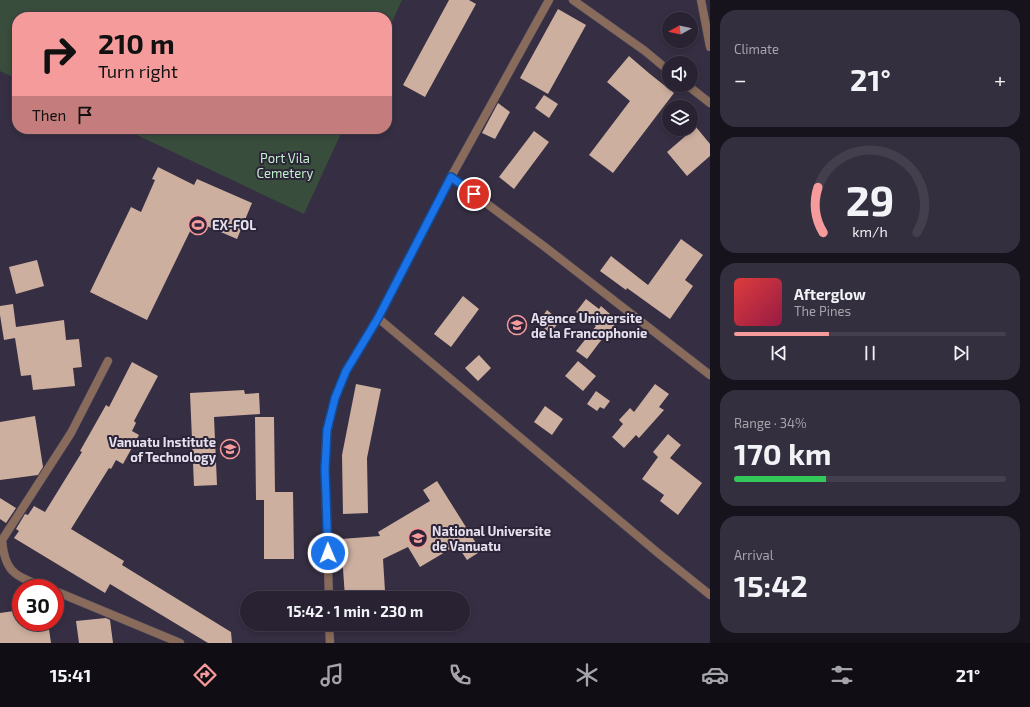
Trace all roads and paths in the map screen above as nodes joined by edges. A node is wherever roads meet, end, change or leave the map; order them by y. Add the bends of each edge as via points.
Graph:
1 (549, 0) edge
2 (574, 0) edge
3 (701, 0) edge
4 (710, 47) edge
5 (662, 65) edge
6 (695, 92) edge
7 (710, 104) edge
8 (451, 177) junction
9 (378, 318) junction
10 (108, 361) dead end
11 (710, 375) edge
12 (24, 579) edge
13 (329, 591) edge
14 (64, 595) edge
15 (710, 595) edge
16 (329, 631) edge
17 (180, 643) edge
18 (330, 643) edge

1 - 8 street
2 - 5 street
3 - 4 street
6 - 7 street
8 - 9 street
8 - 11 street
9 - 13 street via 346,371 335,398 327,430 325,469
9 - 15 street
10 - 12 street via 71,433 2,540 8,565 16,576
14 - 17 street
16 - 18 street

